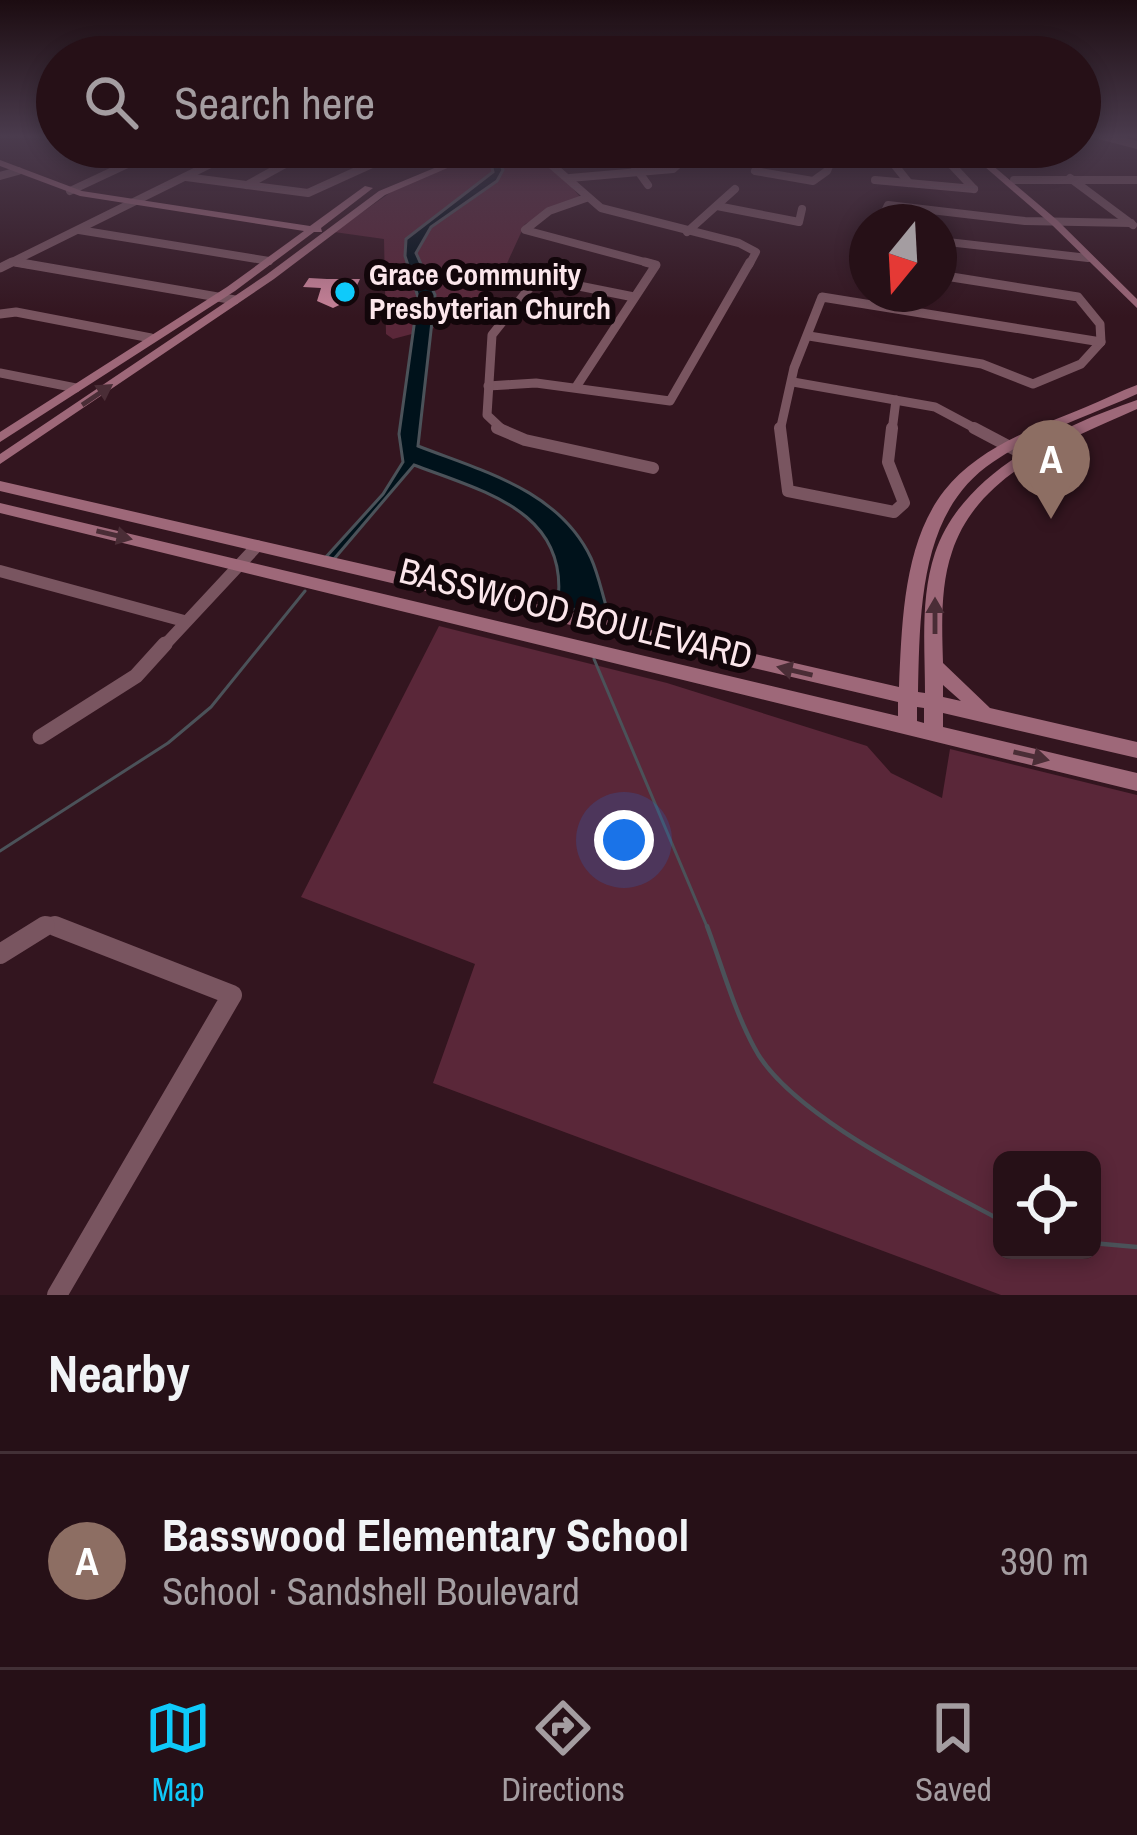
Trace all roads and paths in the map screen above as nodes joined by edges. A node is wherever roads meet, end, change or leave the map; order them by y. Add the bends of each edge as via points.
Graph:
1 (102, 196) edge
2 (146, 196) edge
3 (355, 196) edge
4 (377, 196) edge
5 (727, 196) edge
6 (1025, 196) edge
7 (1034, 196) edge
8 (1095, 196) edge
9 (586, 197) joint
10 (134, 202) junction
11 (717, 206) junction
12 (802, 209) dead end
13 (957, 213) edge
14 (1054, 222) junction
15 (1068, 224) junction
16 (1134, 226) edge
17 (312, 229) junction
18 (78, 230) junction
19 (329, 231) junction
20 (687, 232) junction
21 (957, 243) edge
22 (1088, 258) junction
23 (269, 261) junction
24 (14, 262) junction
25 (0, 268) edge
26 (514, 273) dead end
27 (957, 278) edge
28 (535, 281) junction
29 (1137, 291) edge
30 (217, 297) junction
31 (634, 297) junction
32 (235, 300) junction
33 (1137, 304) edge
34 (0, 314) edge
35 (809, 336) junction
36 (152, 338) junction
37 (1101, 342) junction
38 (0, 373) edge
39 (793, 382) junction
40 (488, 386) junction
41 (576, 387) junction
42 (76, 388) junction
43 (1137, 389) edge
44 (896, 400) junction
45 (1137, 404) edge
46 (0, 438) edge
47 (21, 447) junction
48 (1012, 447) junction
49 (1029, 458) junction
50 (0, 460) edge
51 (653, 468) dead end
52 (6, 488) edge
53 (0, 508) edge
54 (256, 546) junction
55 (235, 566) junction
56 (0, 571) edge
57 (459, 595) junction
58 (447, 615) junction
59 (184, 621) junction
60 (935, 668) junction
61 (909, 697) junction
62 (935, 704) junction
63 (995, 717) junction
64 (907, 727) junction
65 (933, 733) junction
66 (40, 737) dead end
67 (1137, 750) edge
68 (1137, 782) edge
69 (0, 955) edge
70 (57, 1295) edge

1 - 10 main road
2 - 10 street
3 - 17 main road
4 - 19 main road
5 - 11 street
6 - 14 main road
7 - 15 main road
8 - 16 street
9 - 20 street via 620,216
9 - 31 street via 525,230 654,262
10 - 17 main road
10 - 18 street
11 - 12 street via 799,223
11 - 20 street
13 - 14 street
14 - 15 street
14 - 22 main road
15 - 16 street
15 - 29 main road
17 - 19 main road
17 - 23 main road
18 - 23 street
18 - 24 street
19 - 32 main road
20 - 41 street via 756,252 670,401
21 - 22 street
22 - 33 main road
23 - 30 main road
24 - 25 street
24 - 30 street
26 - 28 street
27 - 37 street via 1078,297 1100,324
28 - 31 street
28 - 40 street via 492,335
30 - 32 street
30 - 36 main road
31 - 41 street
47 -> 32 main road
34 - 36 street
35 - 37 street via 982,364 1033,384 1081,364
35 - 37 street via 828,296
35 - 39 street
36 - 42 main road
38 - 42 street
39 - 44 street
39 - 44 street via 776,452 788,491 894,512 904,503 888,461
40 - 41 street
40 - 51 street via 487,415 508,434
42 - 46 main road
43 - 48 main road
44 - 48 street via 956,414
45 - 49 main road
47 - 50 main road
47 - 52 main road via 5,468
48 - 49 street
48 - 61 main road via 967,474 925,538
60 -> 49 main road via 946,536 977,490
52 - 54 main road, BASSWOOD BOULEVARD
53 -> 55 main road, BASSWOOD BOULEVARD
54 - 55 street
54 - 57 main road, BASSWOOD BOULEVARD
55 - 58 main road, BASSWOOD BOULEVARD
55 - 59 street
56 - 59 street
57 - 58 street
61 -> 57 main road, BASSWOOD BOULEVARD
58 - 64 main road, BASSWOOD BOULEVARD
59 - 66 street via 136,676
60 - 62 main road
60 - 63 main road
61 - 62 main road, BASSWOOD BOULEVARD
61 - 64 main road
62 - 63 main road, BASSWOOD BOULEVARD
62 - 65 main road
63 - 67 main road, BASSWOOD BOULEVARD
64 - 65 main road, BASSWOOD BOULEVARD
65 -> 68 main road, BASSWOOD BOULEVARD
69 - 70 street via 49,924 232,995

